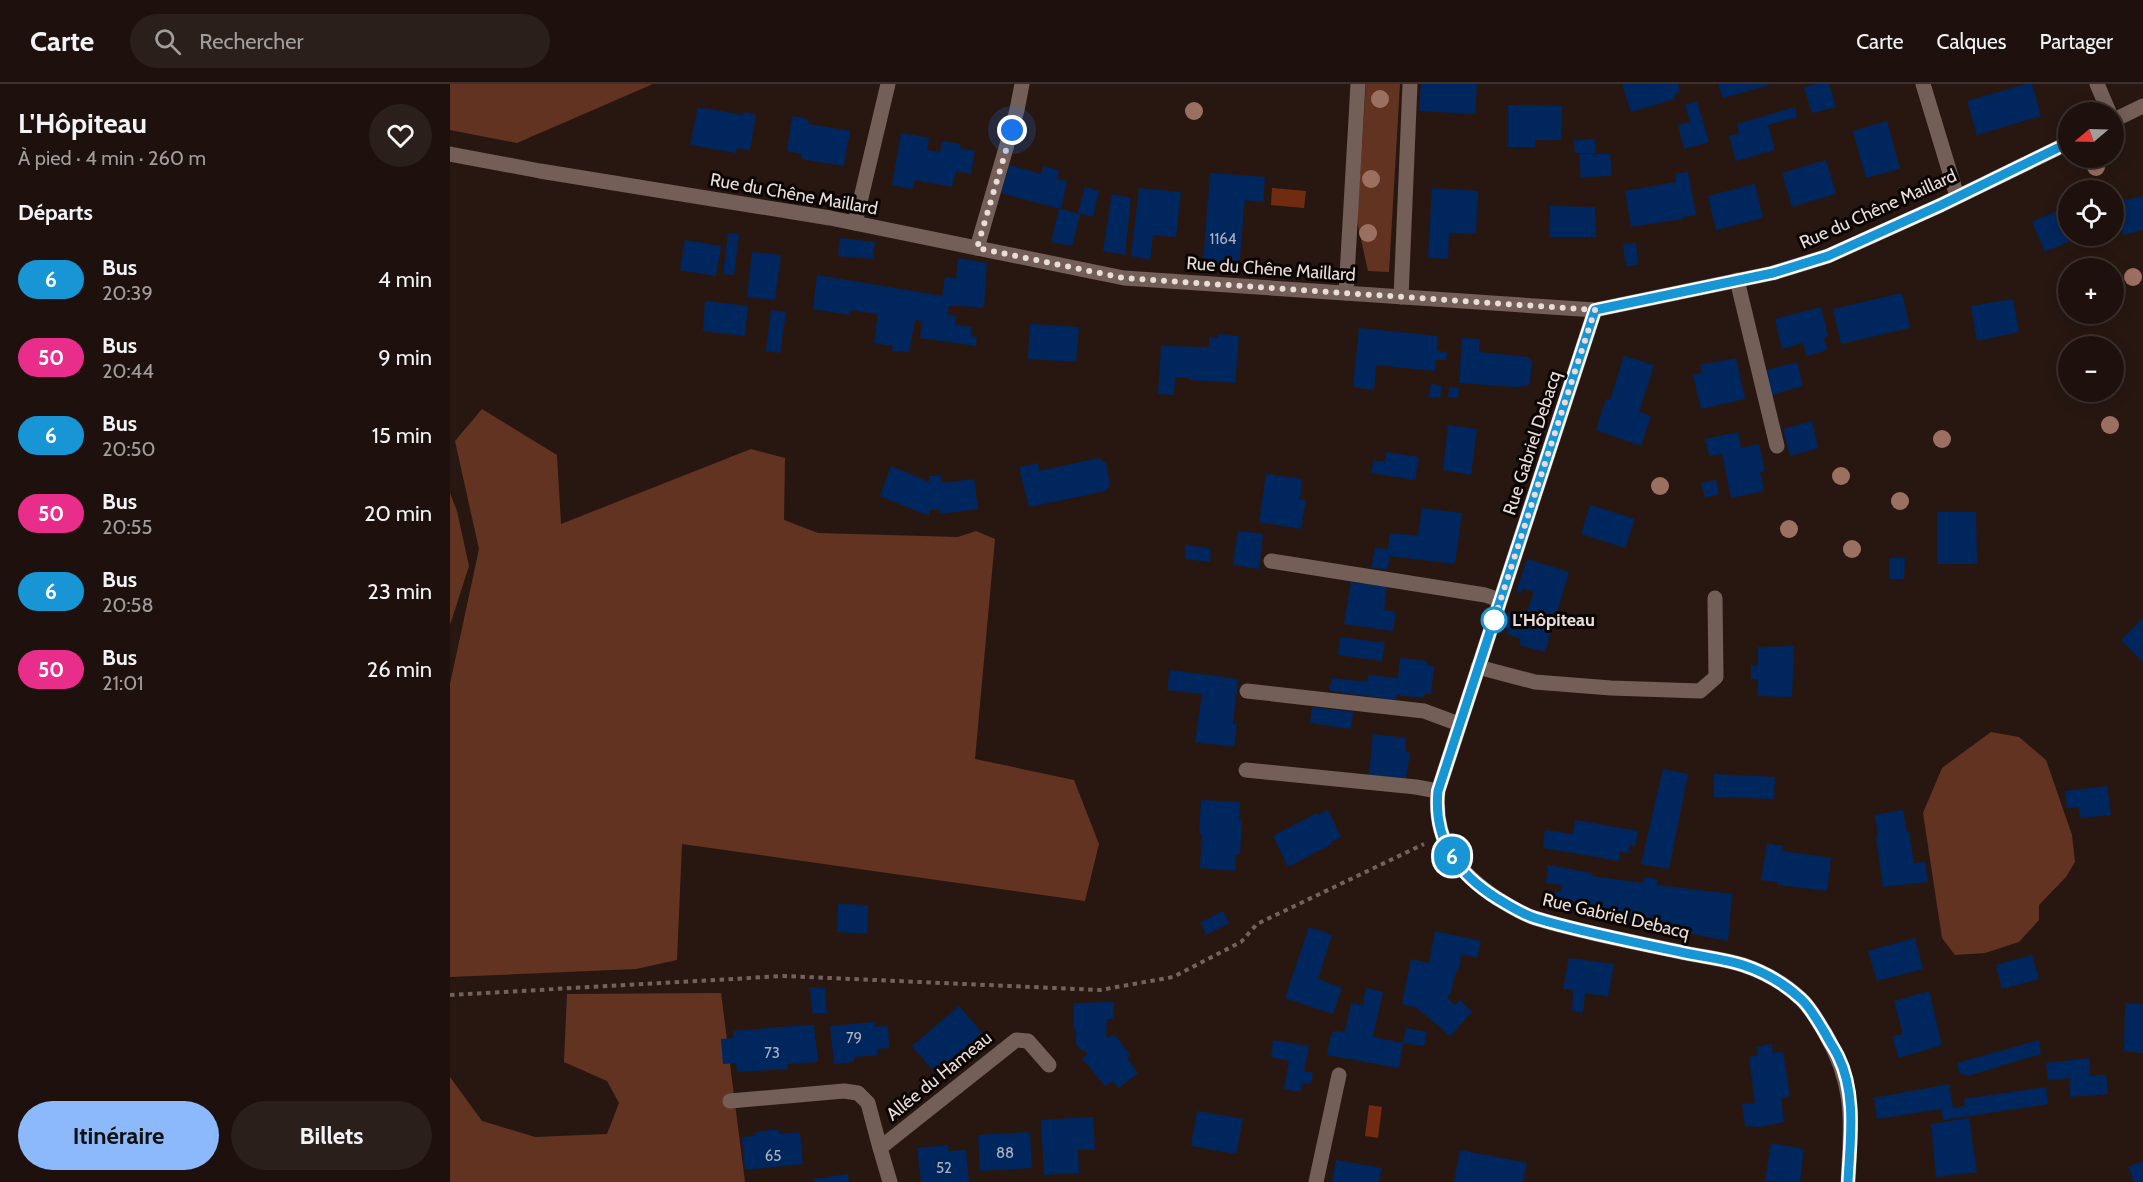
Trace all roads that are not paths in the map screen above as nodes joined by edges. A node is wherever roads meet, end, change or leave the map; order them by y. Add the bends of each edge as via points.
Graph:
1 (888, 84) edge
2 (1022, 84) edge
3 (1358, 84) edge
4 (1410, 84) edge
5 (1923, 84) edge
6 (2097, 84) edge
7 (2105, 102) edge
8 (2143, 106) edge
9 (2124, 115) edge
10 (2058, 148) edge
11 (450, 154) edge
12 (1957, 196) junction
13 (855, 223) junction
14 (977, 248) junction
15 (1737, 280) junction
16 (1346, 293) junction
17 (1401, 297) junction
18 (1595, 310) junction
19 (1777, 446) dead end
20 (1270, 561) dead end
21 (1715, 598) dead end
22 (1500, 600) junction
23 (1478, 667) junction
24 (1247, 692) dead end
25 (1459, 724) junction
26 (1246, 770) dead end
27 (1438, 791) junction
28 (1049, 1065) dead end
29 (1339, 1075) dead end
30 (730, 1101) dead end
31 (880, 1148) junction
32 (890, 1182) edge
33 (1316, 1182) edge
34 (1848, 1182) edge

1 - 13 street
2 - 14 street
3 - 16 street
4 - 17 street
5 - 12 street
6 - 7 street
8 - 9 street
10 - 12 street, Rue du Chêne Maillard
11 - 13 street, Rue du Chêne Maillard
12 - 15 street, Rue du Chêne Maillard via 1828,256
13 - 14 street, Rue du Chêne Maillard
14 - 16 street, Rue du Chêne Maillard via 1124,278
15 - 18 street, Rue du Chêne Maillard
15 - 19 street
16 - 17 street, Rue du Chêne Maillard
17 - 18 street, Rue du Chêne Maillard
18 - 22 street, Rue Gabriel Debacq
20 - 22 street
21 - 23 street via 1716,677 1701,690 1535,682
22 - 23 street, Rue Gabriel Debacq
23 - 25 street, Rue Gabriel Debacq
24 - 25 street via 1424,711
25 - 27 street, Rue Gabriel Debacq
26 - 27 street
27 - 34 street, Rue Gabriel Debacq via 1437,820 1442,837 1464,873 1477,885 1533,917 1740,964 1776,980 1803,1000 1844,1072 1851,1123
28 - 31 street, Allée du Hameau via 1028,1041 1016,1040
29 - 33 street
30 - 31 street, Allée du Hameau via 858,1093 868,1103
31 - 32 street, Allée du Hameau

